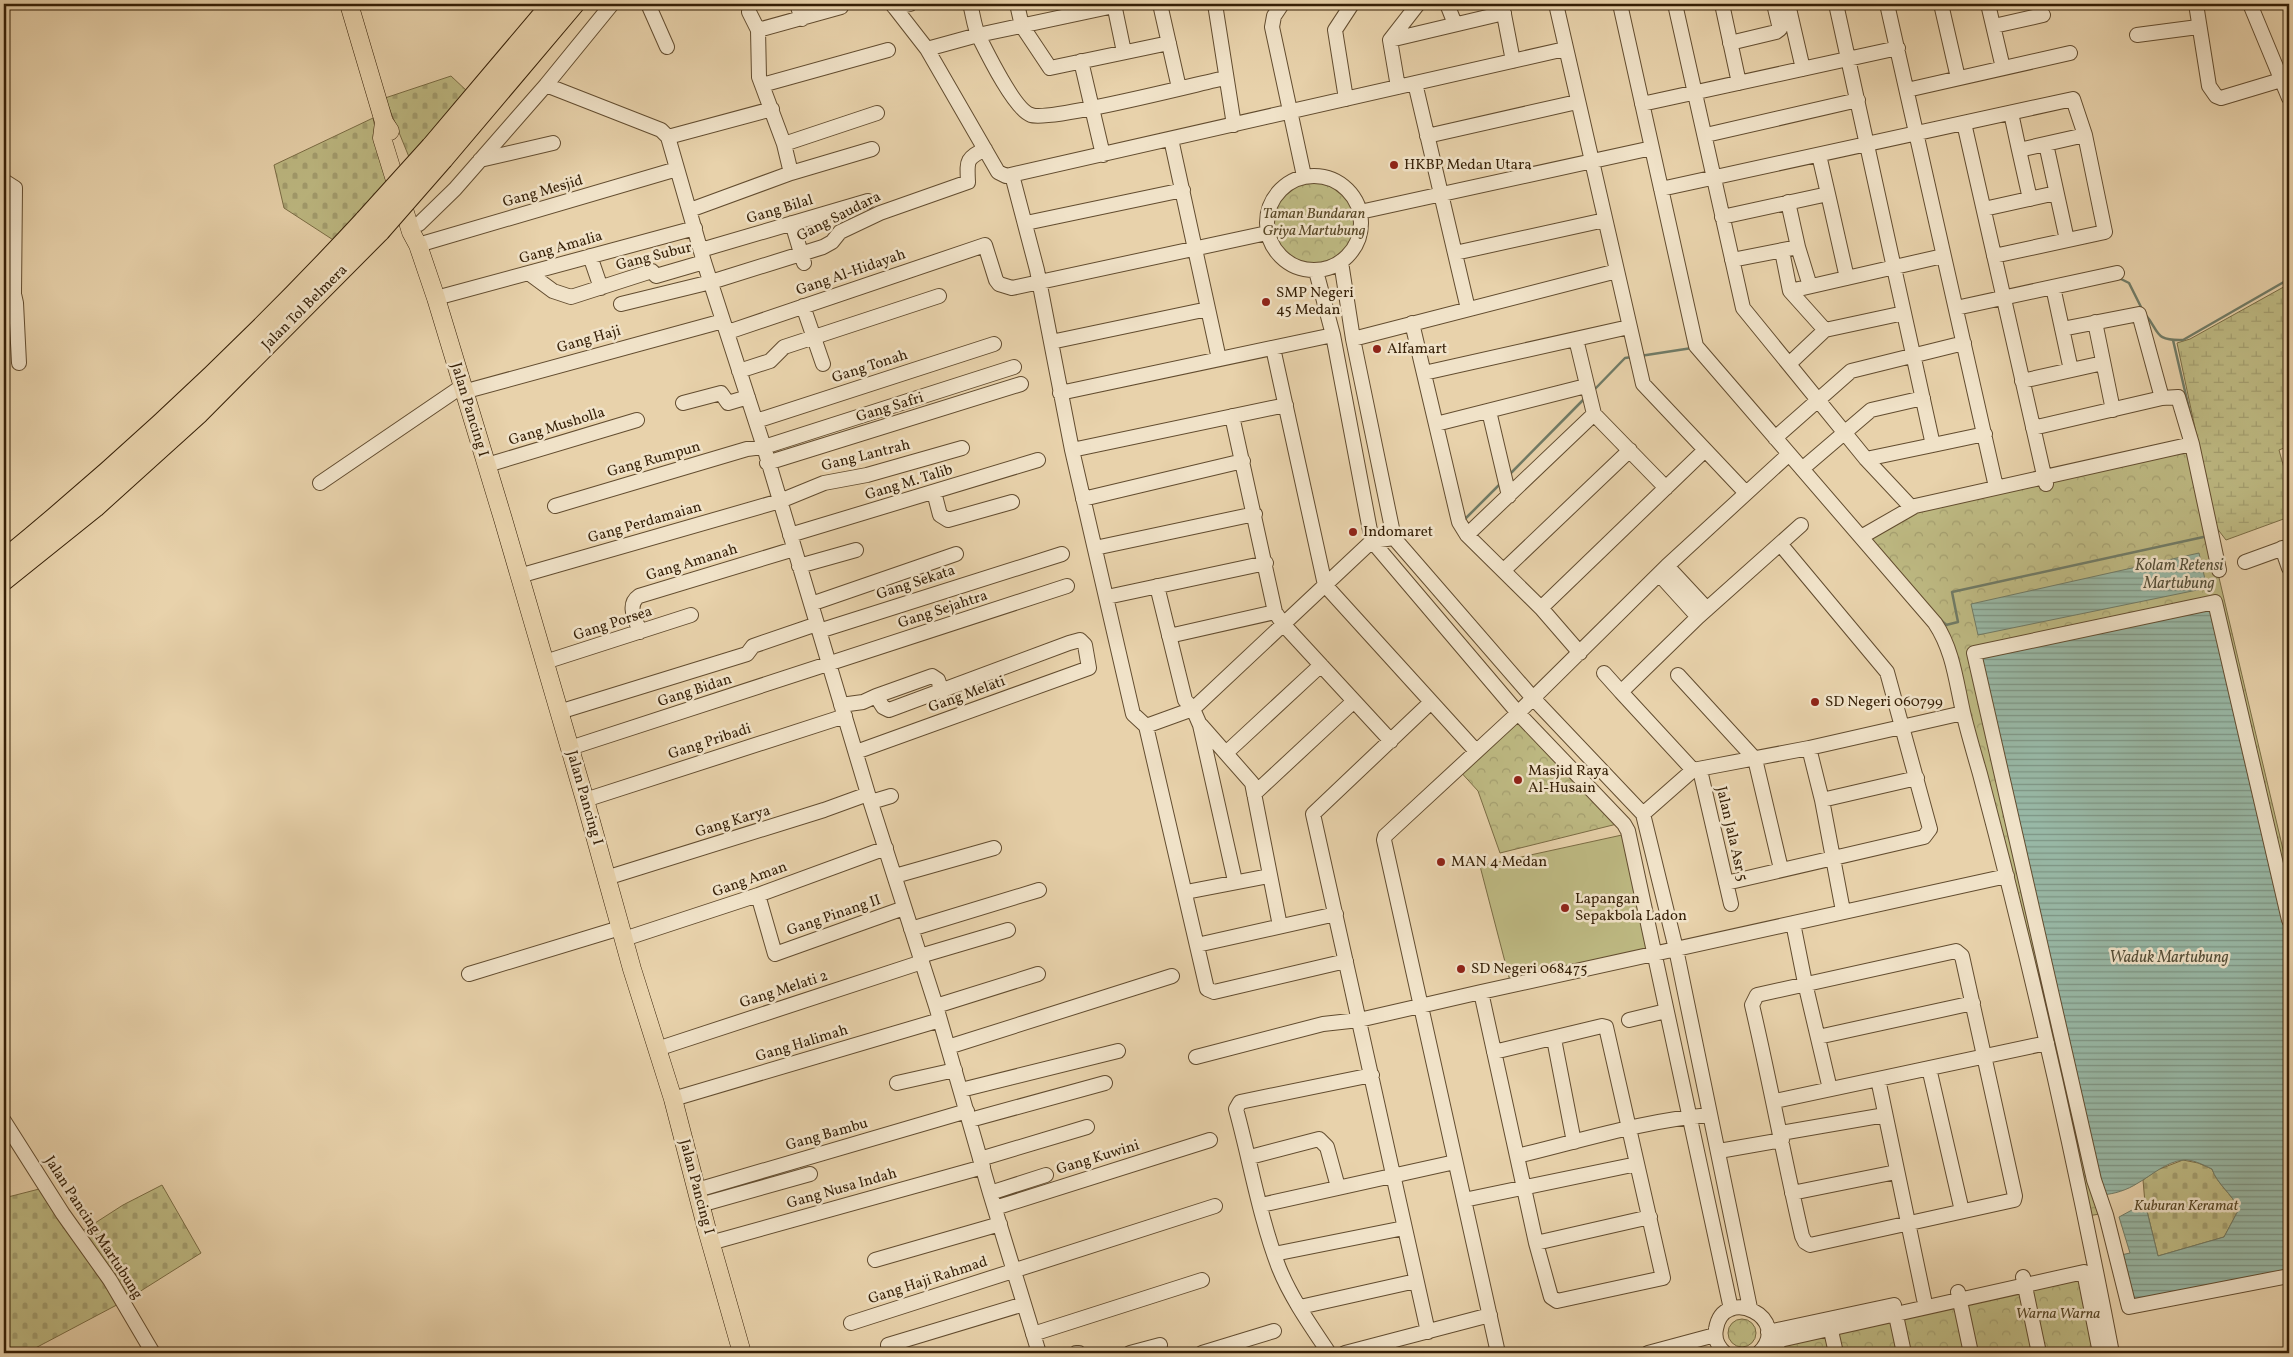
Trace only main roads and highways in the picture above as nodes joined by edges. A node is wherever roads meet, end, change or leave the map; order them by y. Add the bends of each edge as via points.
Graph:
1 (349, 4) edge
2 (552, 4) edge
3 (574, 4) edge
4 (384, 122) junction
5 (437, 153) junction
6 (372, 226) junction
7 (418, 245) junction
8 (4, 560) edge
9 (4, 580) edge
10 (742, 1353) edge

1 - 4 main road, Jalan Pancing I
2 - 5 highway, Jalan Tol Belmera
3 - 5 highway, Jalan Tol Belmera
4 - 7 main road, Jalan Pancing I via 382,138
4 - 7 main road, Jalan Pancing I via 393,136 419,224
5 - 6 highway, Jalan Tol Belmera, bridge
6 - 8 highway, Jalan Tol Belmera via 170,416
6 - 9 highway, Jalan Tol Belmera via 199,413 95,507
7 - 10 main road, Jalan Pancing I via 673,1099

